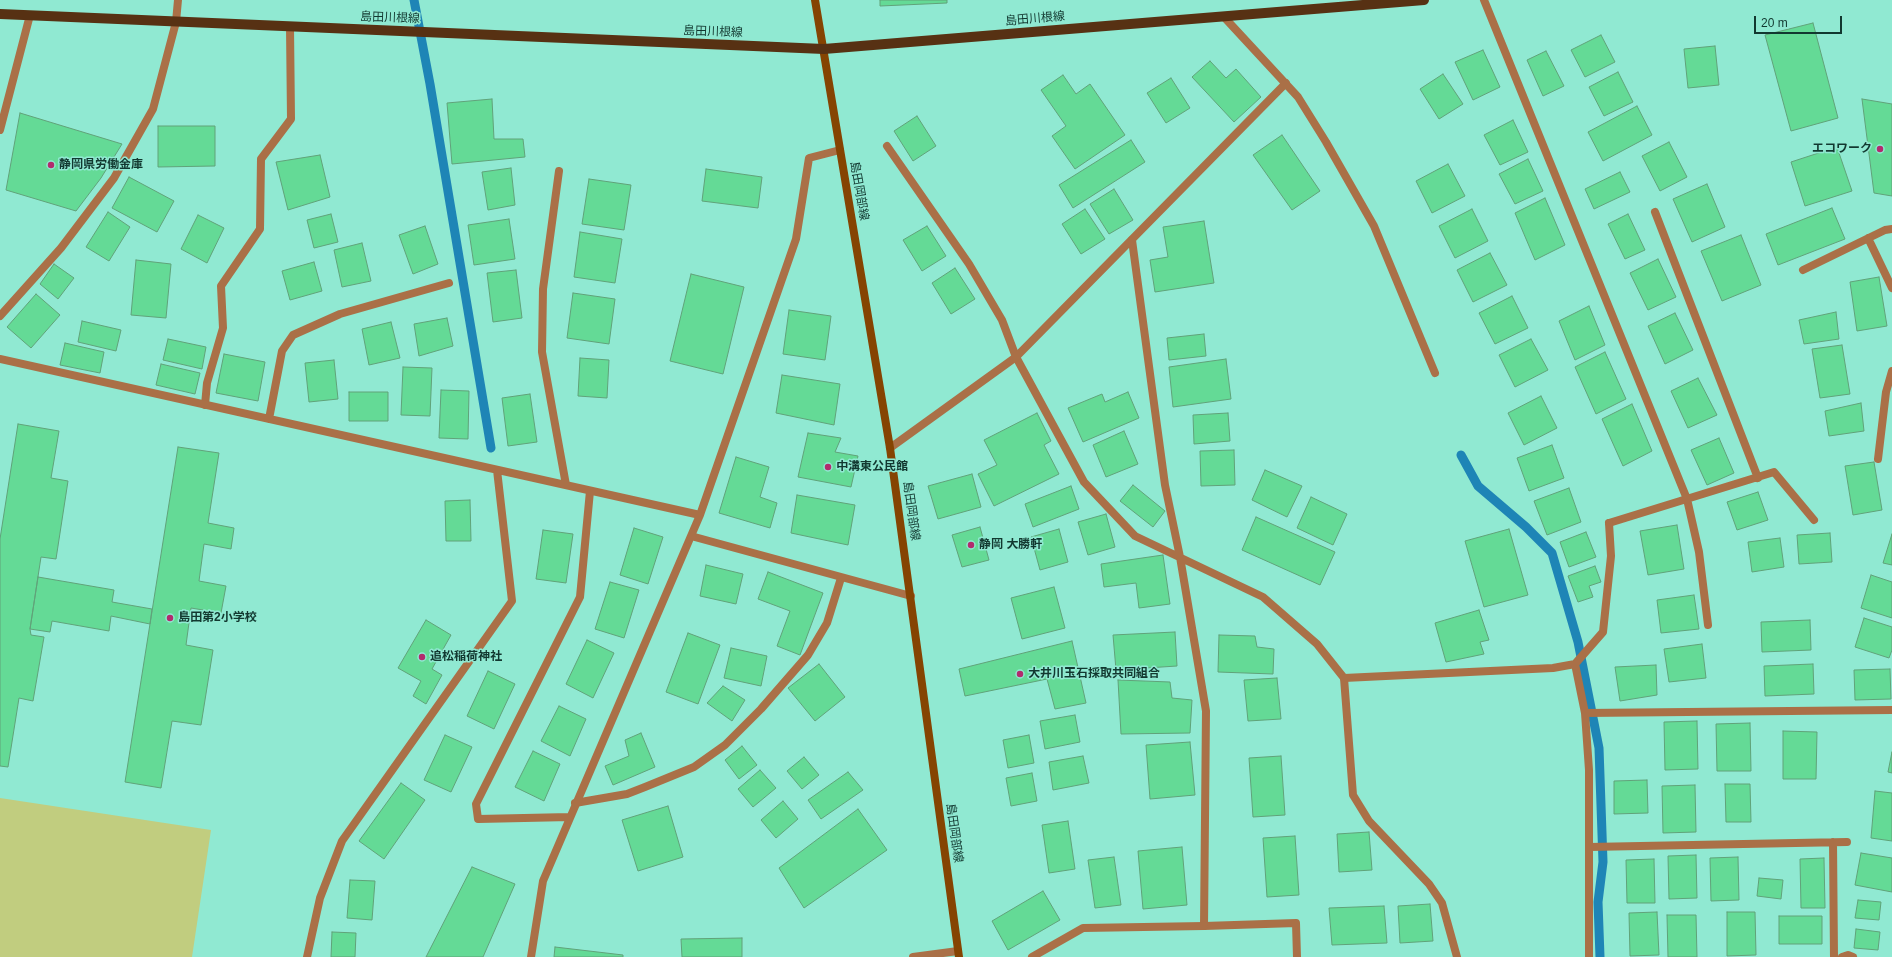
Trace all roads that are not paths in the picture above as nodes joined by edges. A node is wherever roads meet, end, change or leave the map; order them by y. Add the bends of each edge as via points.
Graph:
1 (178, 0) edge
2 (815, 0) edge
3 (1424, 0) edge
4 (1484, 0) edge
5 (1382, 2) edge
6 (0, 14) edge
7 (30, 15) junction
8 (1224, 17) junction
9 (176, 22) junction
10 (290, 27) junction
11 (824, 49) junction
12 (1286, 84) junction
13 (0, 130) edge
14 (887, 146) dead end
15 (840, 150) junction
16 (559, 170) dead end
17 (1655, 212) dead end
18 (1892, 229) edge
19 (1868, 238) junction
20 (1132, 240) junction
21 (1803, 270) dead end
22 (449, 283) dead end
23 (1892, 288) edge
24 (0, 316) edge
25 (1016, 357) junction
26 (0, 359) edge
27 (1892, 371) edge
28 (1435, 373) dead end
29 (1889, 392) edge
30 (205, 405) junction
31 (269, 419) junction
32 (890, 448) junction
33 (1878, 458) dead end
34 (497, 470) junction
35 (1758, 478) junction
36 (566, 485) junction
37 (590, 491) junction
38 (1687, 499) junction
39 (700, 515) junction
40 (1814, 520) dead end
41 (691, 536) junction
42 (1180, 557) junction
43 (841, 578) junction
44 (911, 596) junction
45 (1708, 625) dead end
46 (1575, 664) junction
47 (1344, 678) junction
48 (1892, 710) edge
49 (1585, 713) junction
50 (576, 803) junction
51 (570, 817) junction
52 (1833, 842) junction
53 (1847, 842) dead end
54 (1589, 846) junction
55 (1204, 926) junction
56 (958, 954) edge
57 (307, 957) edge
58 (531, 957) edge
59 (913, 957) edge
60 (1032, 957) edge
61 (1297, 957) edge
62 (1457, 957) edge
63 (1589, 957) edge
64 (1834, 957) edge
65 (1842, 957) edge
66 (1853, 957) edge

1 - 9 street
2 - 11 main road, 島田岡部線
3 - 5 main road, 島田川根線
4 - 38 street
5 - 8 main road, 島田川根線
6 - 7 main road, 島田川根線
7 - 9 main road, 島田川根線
7 - 13 street
8 - 11 main road, 島田川根線
8 - 12 street
9 - 10 main road, 島田川根線
9 - 24 street via 152,109 114,178 61,248
10 - 11 main road, 島田川根線
10 - 30 street via 291,118 261,159 260,229 221,286 223,328 207,383
11 - 15 main road, 島田岡部線
12 - 20 street
12 - 28 street via 1302,103 1374,226
14 - 25 street via 969,264 1002,320
15 - 32 main road, 島田岡部線
15 - 39 street via 809,158 796,239
16 - 36 street via 543,288 542,352
17 - 35 street
18 - 19 street
19 - 21 street
19 - 23 street
20 - 25 street
20 - 42 street via 1165,485
22 - 31 street via 340,314 293,335 282,351
25 - 32 street
25 - 42 street via 1084,482 1135,536
26 - 30 street
27 - 29 street
29 - 33 street
30 - 31 street
31 - 34 street
32 - 44 main road, 島田岡部線
34 - 36 street
34 - 57 street via 512,601 342,841 320,898
35 - 38 street
35 - 40 street via 1774,472
36 - 37 street
37 - 39 street
37 - 51 street via 580,597 476,804 478,819
38 - 45 street via 1699,552
38 - 46 street via 1609,523 1611,556 1603,632
39 - 41 street
41 - 43 street
41 - 50 street
42 - 47 street via 1262,597 1317,644
42 - 55 street via 1206,711
43 - 44 street
43 - 50 street via 827,623 808,655 725,745 694,767 645,788
44 - 56 main road, 島田岡部線
46 - 47 street via 1553,668
46 - 49 street
47 - 62 street via 1353,795 1369,821 1429,884 1442,902
48 - 49 street
49 - 54 street via 1589,770
50 - 51 street
51 - 58 street via 543,881
52 - 53 street
52 - 54 street
52 - 64 street
54 - 63 street
55 - 60 street via 1083,928
55 - 61 street via 1296,923
56 - 59 street
65 - 66 street

